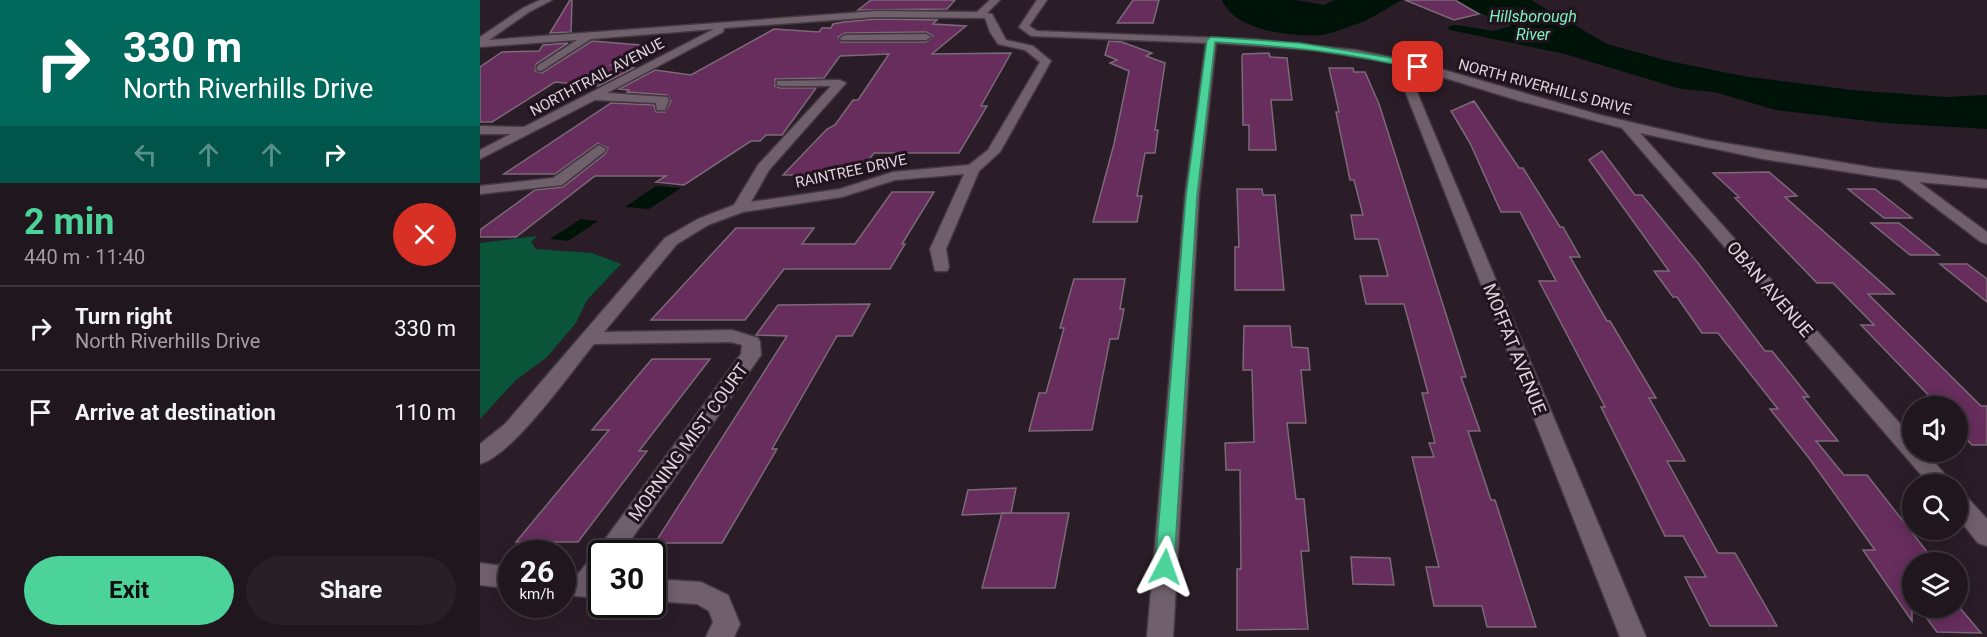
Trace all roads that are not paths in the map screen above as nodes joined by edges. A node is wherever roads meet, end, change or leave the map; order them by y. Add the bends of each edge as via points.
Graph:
1 (548, 0) edge
2 (995, 0) edge
3 (1042, 0) edge
4 (979, 15) junction
5 (899, 22) junction
6 (728, 26) junction
7 (587, 37) junction
8 (926, 37) dead end
9 (845, 38) dead end
10 (1211, 40) junction
11 (480, 43) edge
12 (1398, 61) junction
13 (541, 68) dead end
14 (781, 83) dead end
15 (591, 96) junction
16 (661, 107) dead end
17 (1627, 126) junction
18 (480, 130) edge
19 (527, 130) junction
20 (599, 149) dead end
21 (480, 155) edge
22 (973, 169) junction
23 (1905, 178) junction
24 (1987, 184) edge
25 (480, 190) edge
26 (740, 208) junction
27 (1987, 239) edge
28 (941, 267) dead end
29 (590, 338) junction
30 (1902, 438) edge
31 (480, 456) edge
32 (1923, 462) edge
33 (1933, 474) edge
34 (1968, 514) edge
35 (1987, 536) edge
36 (617, 540) edge
37 (480, 574) edge
38 (498, 576) edge
39 (666, 591) edge
40 (719, 637) edge
41 (1160, 637) edge
42 (1633, 637) edge

1 - 11 street via 526,10
2 - 4 street
3 - 10 street, NORTH RIVERHILLS DRIVE via 1024,27 1035,34
4 - 5 street
4 - 22 street via 989,16 1002,42 1029,48 1046,61 993,152
5 - 6 street
5 - 8 street
5 - 9 street
6 - 7 street
6 - 15 street, NORTHTRAIL AVENUE
7 - 11 street
7 - 13 street
10 - 12 street, NORTH RIVERHILLS DRIVE via 1300,45
10 - 41 street via 1192,196
12 - 17 street, NORTH RIVERHILLS DRIVE
12 - 42 street, MOFFAT AVENUE
14 - 26 street via 840,83 763,168
15 - 16 street via 663,100
15 - 19 street, NORTHTRAIL AVENUE
17 - 23 street, NORTH RIVERHILLS DRIVE via 1771,156
17 - 30 street, OBAN AVENUE
18 - 19 street
19 - 21 street, NORTHTRAIL AVENUE
20 - 25 street via 557,182
22 - 26 street, RAINTREE DRIVE via 893,176 842,193
22 - 28 street via 938,249
23 - 24 street, NORTH RIVERHILLS DRIVE
23 - 27 street
26 - 29 street, RAINTREE DRIVE via 671,240
29 - 31 street, RAINTREE DRIVE via 512,429
29 - 36 street, MORNING MIST COURT via 732,336 751,342 751,355
32 - 33 street, OBAN AVENUE
34 - 35 street
37 - 38 street
39 - 40 street via 701,593 720,603 728,624

